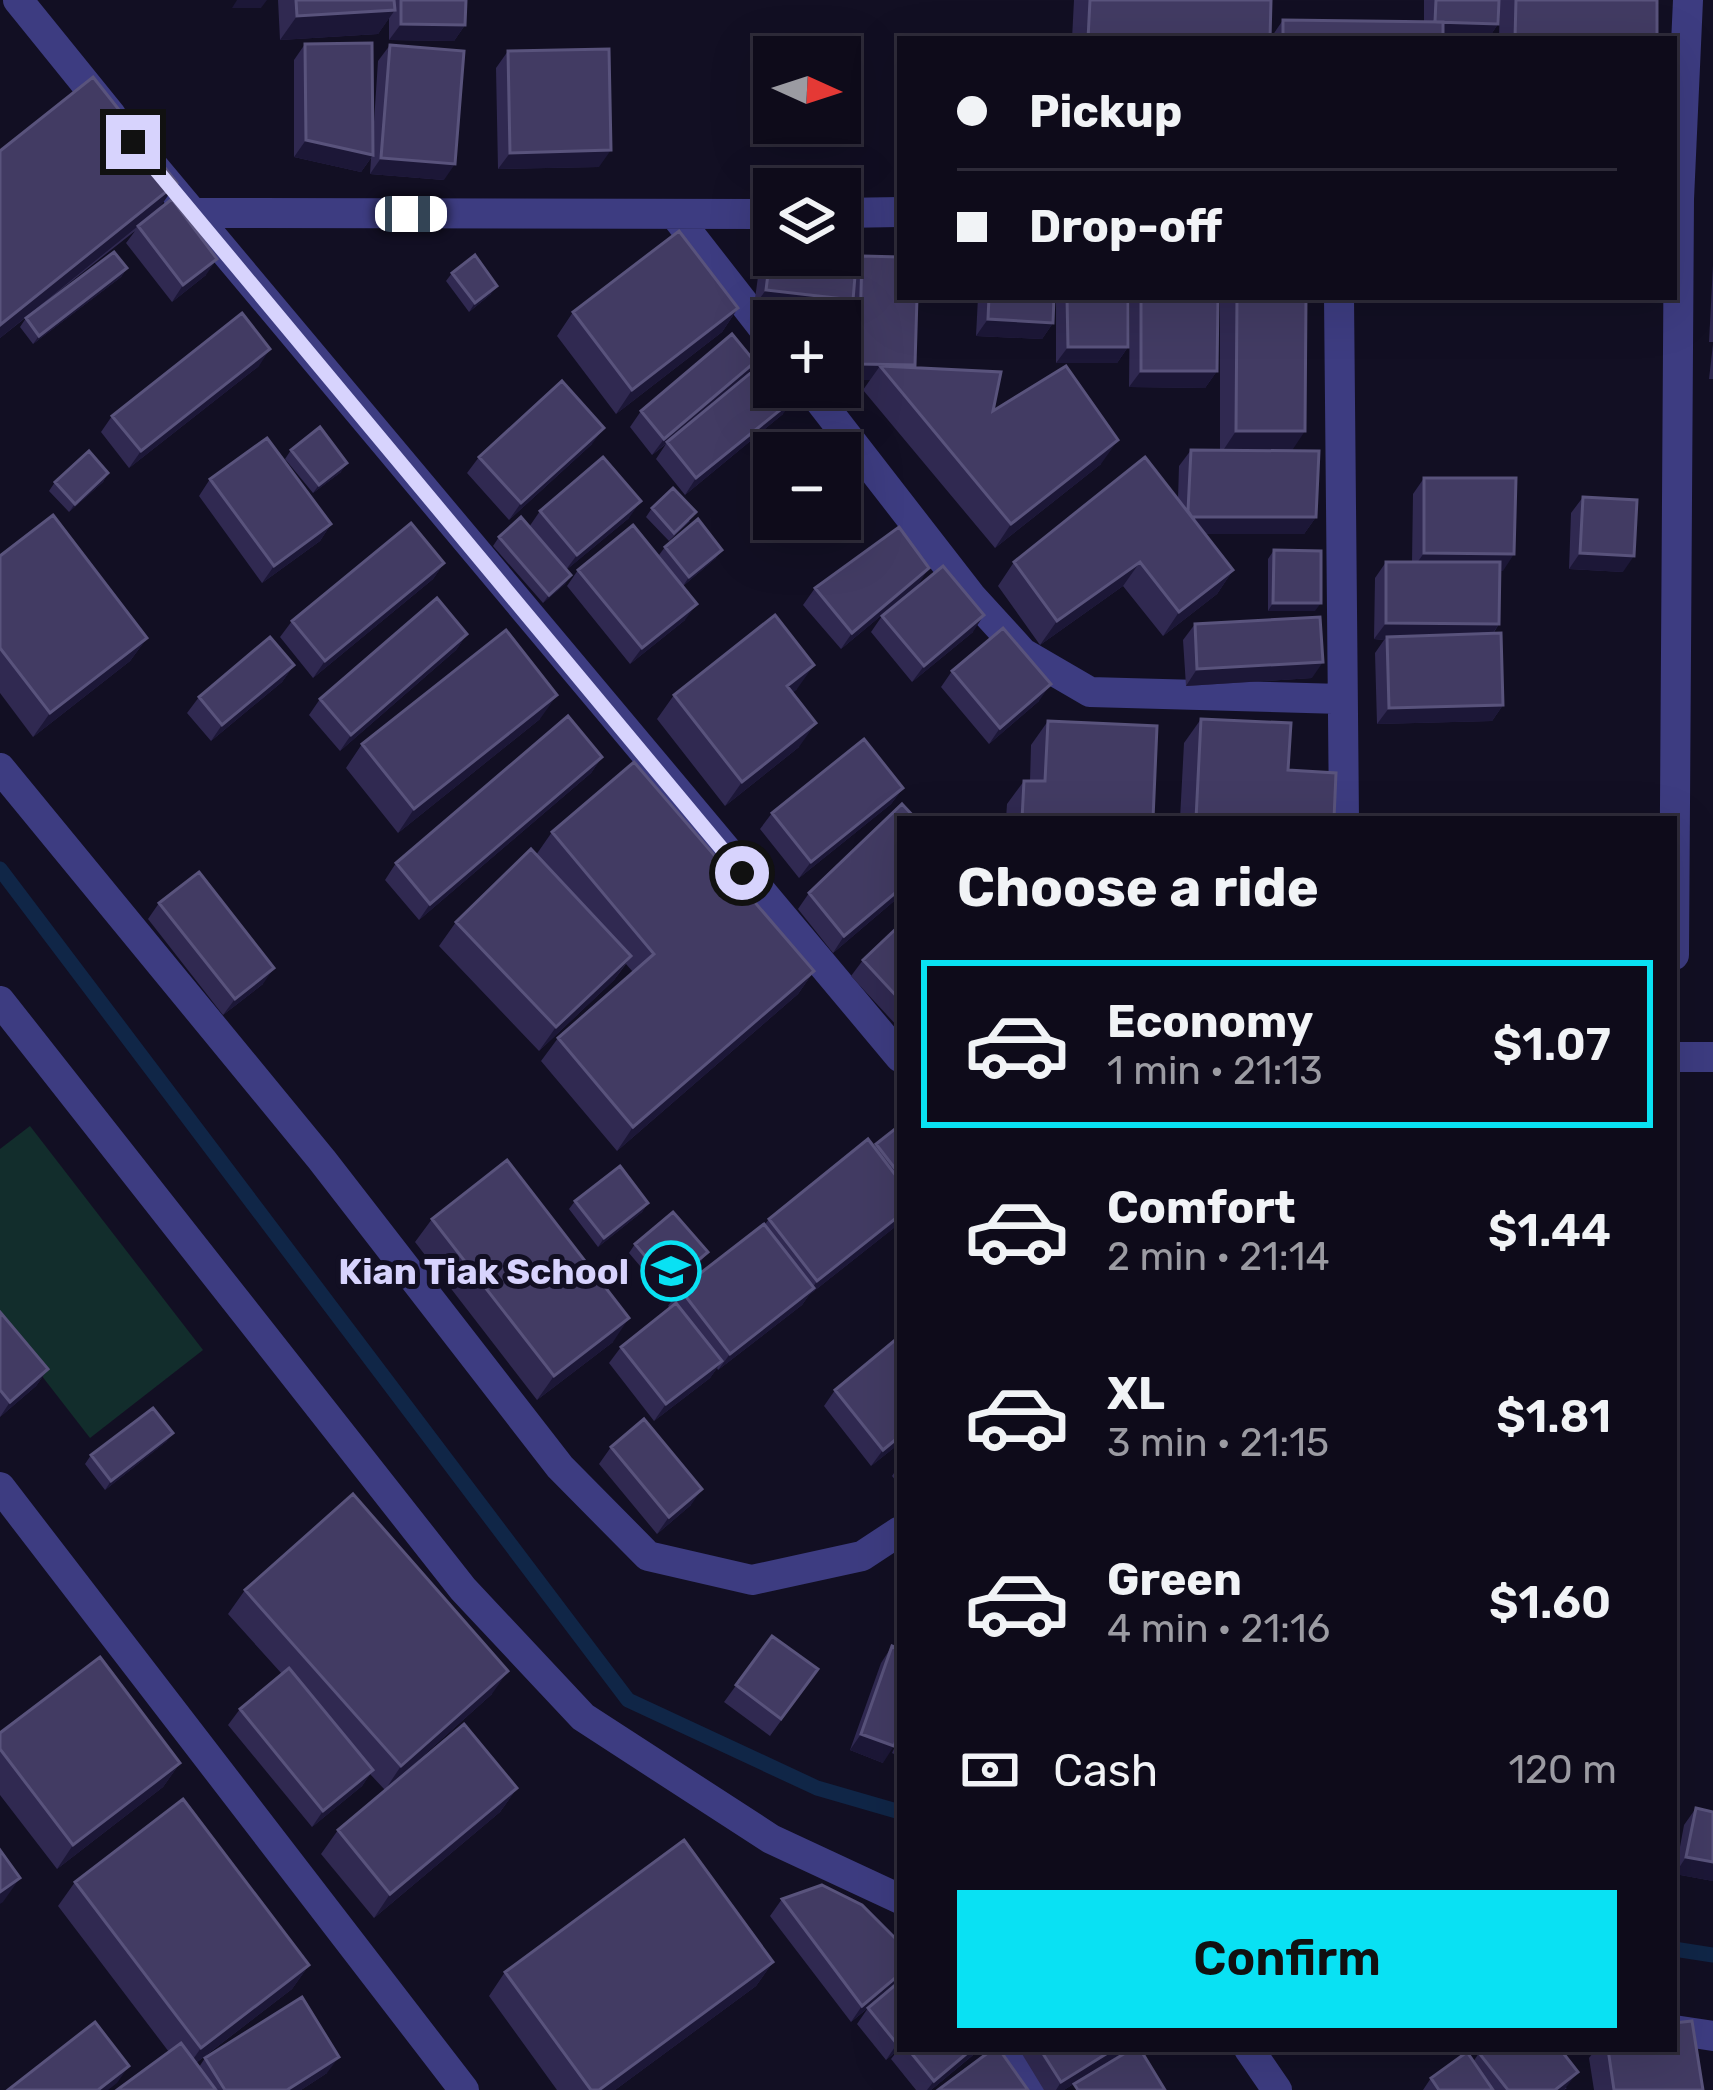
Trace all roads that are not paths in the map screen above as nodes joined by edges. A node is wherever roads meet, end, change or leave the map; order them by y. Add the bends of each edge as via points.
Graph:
1 (18, 0) edge
2 (1688, 0) edge
3 (1677, 182) edge
4 (897, 212) edge
5 (191, 213) junction
6 (861, 213) edge
7 (753, 214) edge
8 (675, 215) junction
9 (1339, 300) edge
10 (1676, 300) edge
11 (753, 315) edge
12 (825, 408) edge
13 (1342, 699) junction
14 (0, 768) edge
15 (1344, 816) edge
16 (1674, 816) edge
17 (0, 1001) edge
18 (897, 1053) edge
19 (1677, 1057) edge
20 (1713, 1058) edge
21 (0, 1487) edge
22 (897, 1533) edge
23 (897, 1898) edge
24 (1677, 2030) edge
25 (1713, 2036) edge
26 (1012, 2052) edge
27 (1251, 2052) edge
28 (464, 2090) edge
29 (1039, 2090) edge
30 (1276, 2090) edge

1 - 5 street
2 - 3 street
4 - 6 street
5 - 8 street
5 - 18 street
7 - 8 street
8 - 11 street
9 - 13 street
10 - 16 street
12 - 13 street via 1023,653 1090,692
13 - 15 street
14 - 22 street via 322,1160 560,1467 648,1556 752,1580 862,1556
17 - 23 street via 464,1589 583,1717 771,1839
19 - 20 street
21 - 28 street
24 - 25 street
26 - 29 street
27 - 30 street

